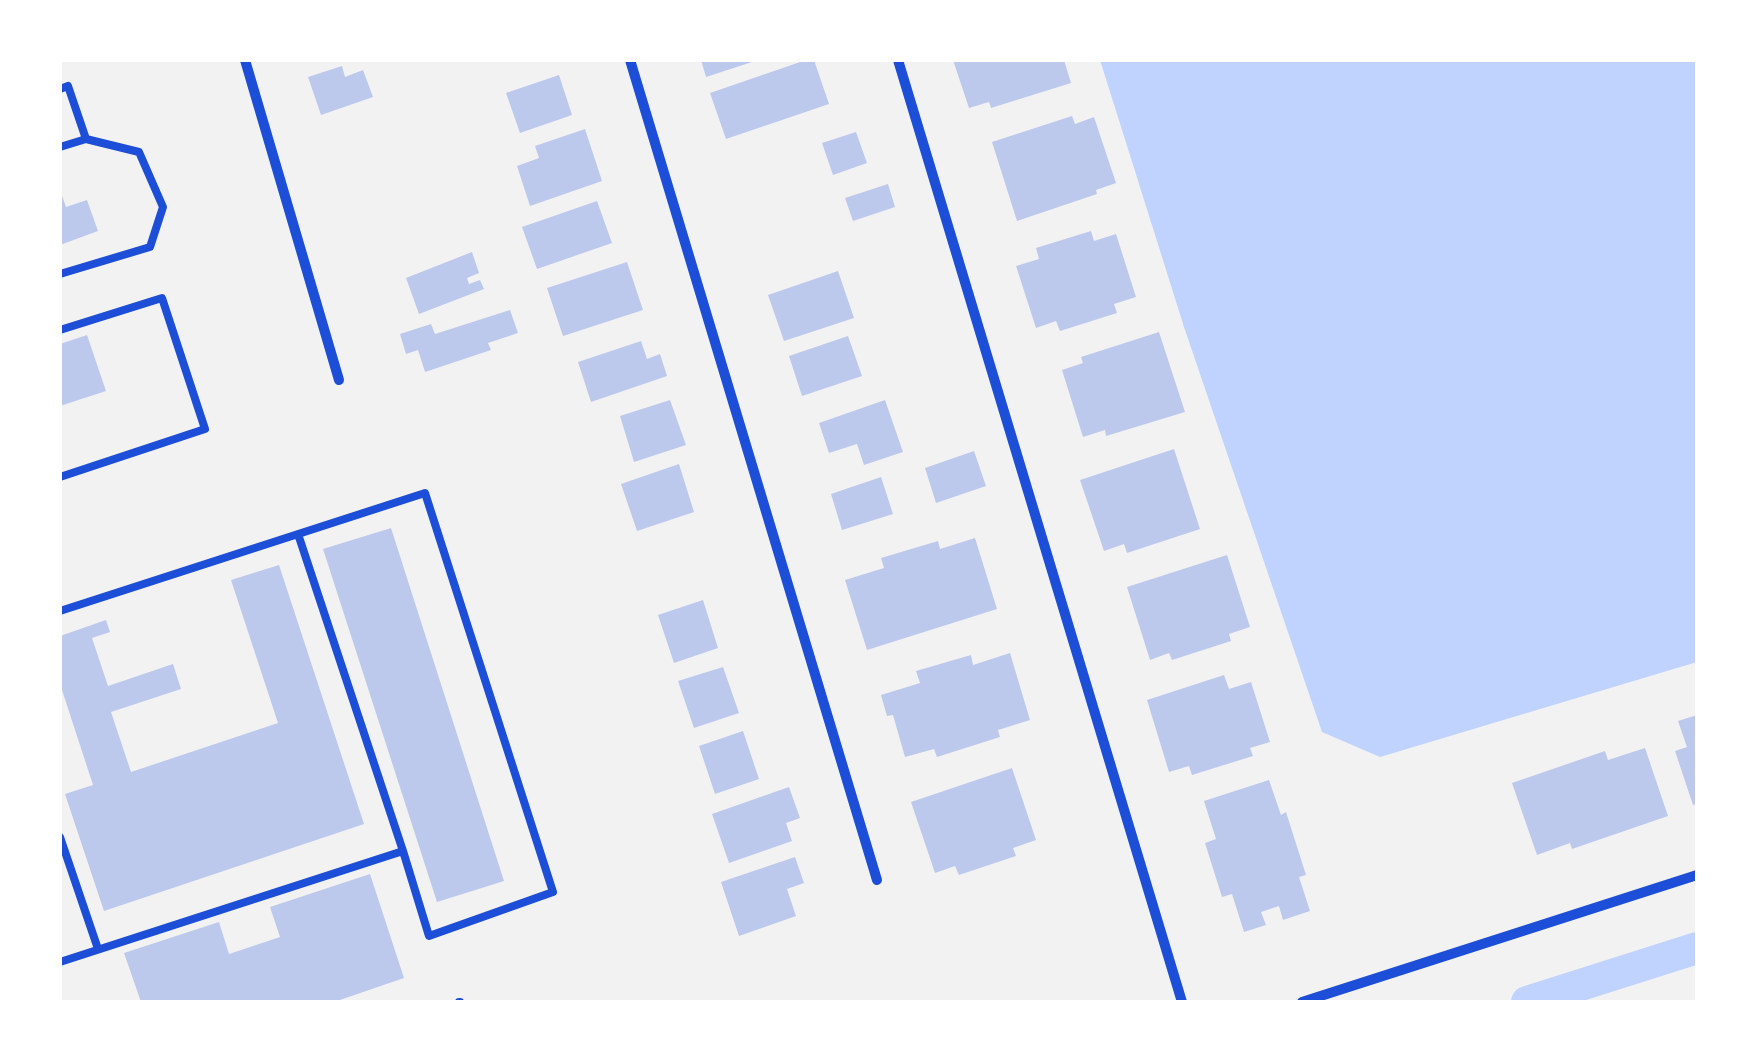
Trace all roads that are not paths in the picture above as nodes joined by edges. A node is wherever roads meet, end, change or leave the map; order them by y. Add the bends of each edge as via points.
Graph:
1 (244, 60) edge
2 (630, 60) edge
3 (898, 60) edge
4 (60, 89) edge
5 (86, 139) junction
6 (60, 147) edge
7 (60, 274) edge
8 (60, 330) edge
9 (339, 380) dead end
10 (60, 476) edge
11 (298, 534) junction
12 (60, 611) edge
13 (60, 837) edge
14 (403, 851) junction
15 (1697, 875) edge
16 (878, 880) dead end
17 (98, 949) junction
18 (60, 962) edge
19 (1182, 1002) edge
20 (1302, 1002) edge

1 - 9 street
2 - 16 street
3 - 19 street
4 - 5 lane via 68,86
5 - 6 lane
5 - 7 lane via 139,152 163,207 150,247
8 - 10 lane via 162,298 205,429
11 - 12 lane
11 - 14 lane
11 - 14 lane via 426,493 553,892 429,936
13 - 17 lane
14 - 17 lane
15 - 20 street
17 - 18 lane

